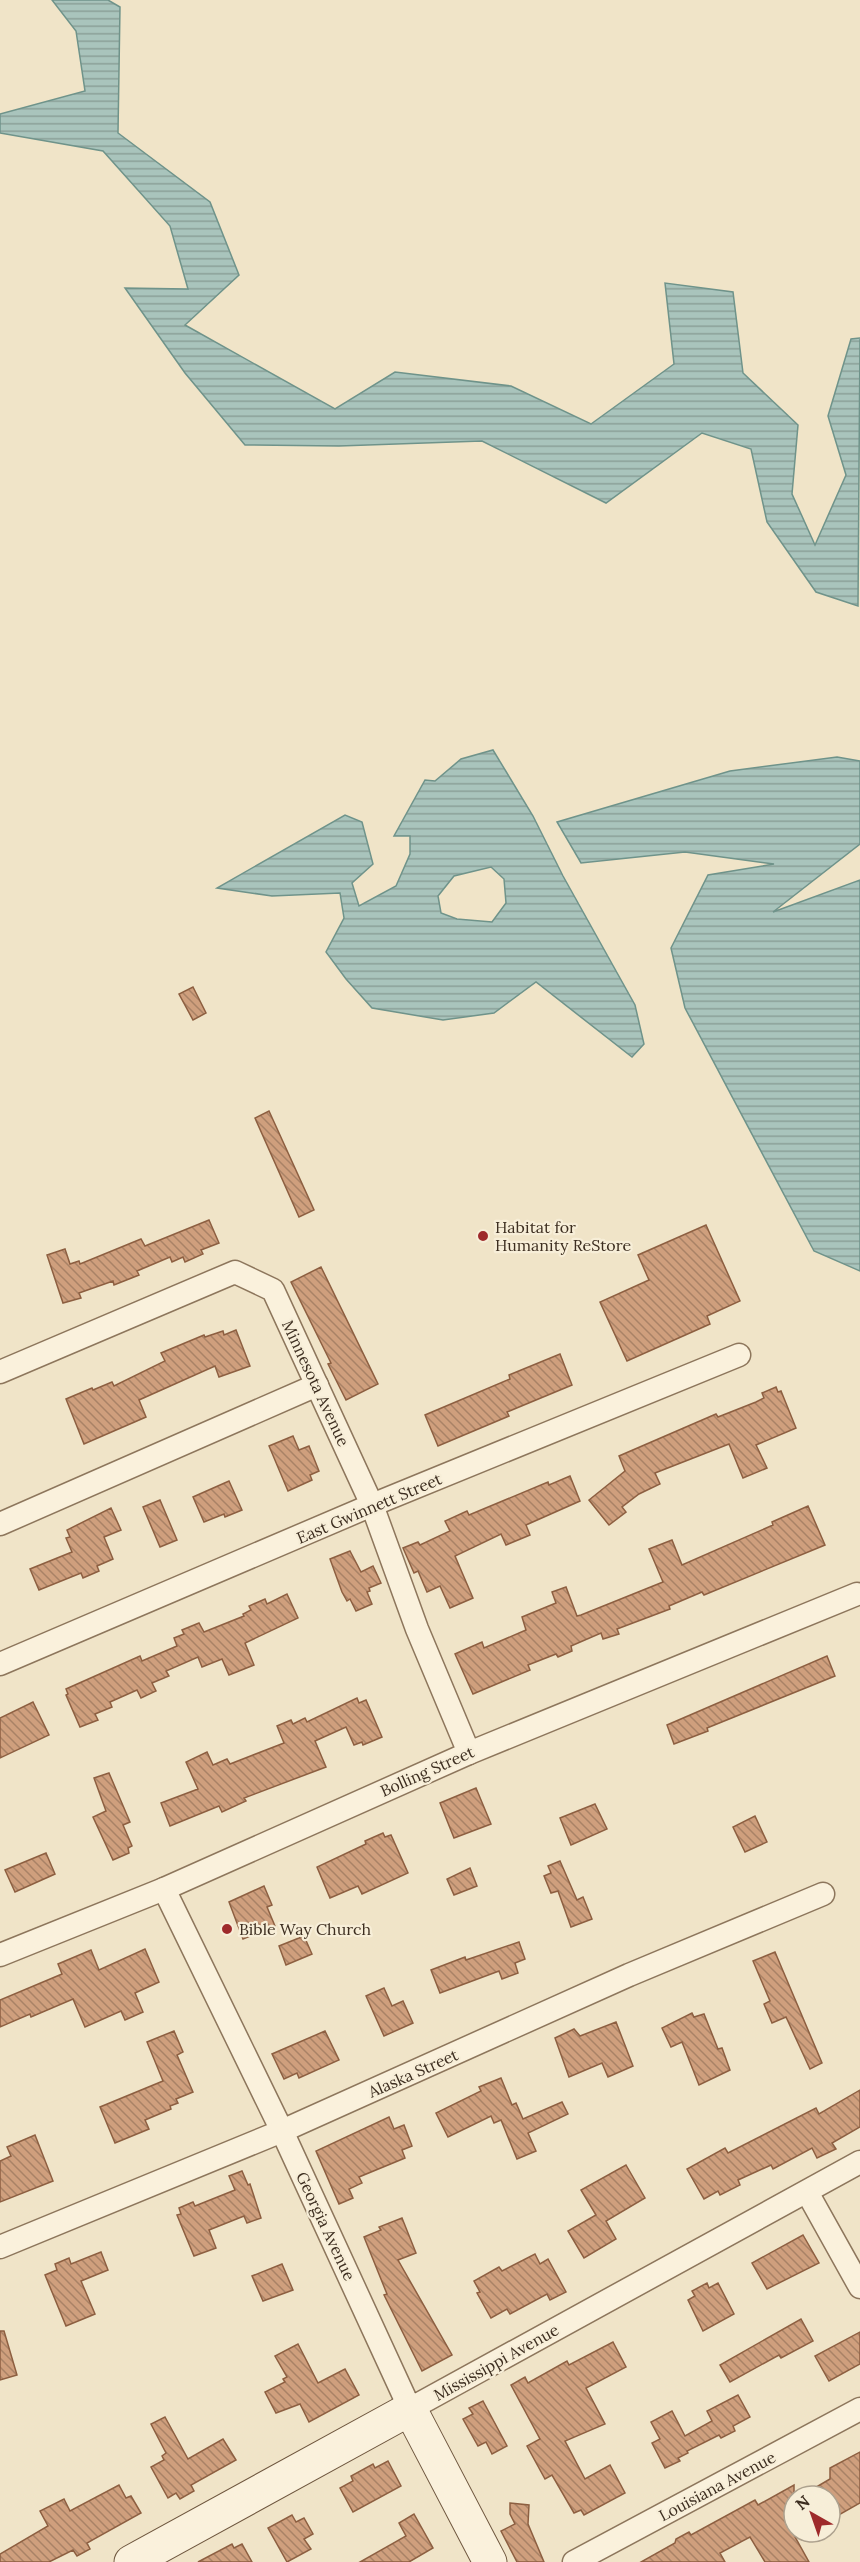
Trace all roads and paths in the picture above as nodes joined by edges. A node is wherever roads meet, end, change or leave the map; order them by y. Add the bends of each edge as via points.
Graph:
1 (739, 1355) dead end
2 (0, 1372) edge
3 (317, 1385) junction
4 (372, 1505) junction
5 (0, 1524) edge
6 (857, 1594) dead end
7 (0, 1664) edge
8 (469, 1753) junction
9 (164, 1889) junction
10 (823, 1894) dead end
11 (0, 1955) edge
12 (282, 2132) junction
13 (860, 2162) edge
14 (807, 2192) junction
15 (0, 2247) edge
16 (860, 2288) edge
17 (410, 2409) junction
18 (860, 2409) edge
19 (131, 2562) edge
20 (490, 2562) edge
21 (574, 2562) edge

1 - 4 street, East Gwinnett Street
2 - 3 street, Minnesota Avenue via 235,1272 273,1290
3 - 4 street, Minnesota Avenue
3 - 5 street
4 - 7 street, East Gwinnett Street
4 - 8 street, Minnesota Avenue via 417,1629
6 - 8 street, Bolling Street
8 - 9 street, Bolling Street
9 - 11 street, Bolling Street
9 - 12 street, Georgia Avenue
10 - 12 street, Alaska Street via 629,1975
12 - 15 street, Alaska Street
12 - 17 street, Georgia Avenue
13 - 14 street, Mississippi Avenue
14 - 16 street
14 - 17 street, Mississippi Avenue
17 - 19 street, Mississippi Avenue
17 - 20 street, Georgia Avenue
18 - 21 street, Louisiana Avenue

